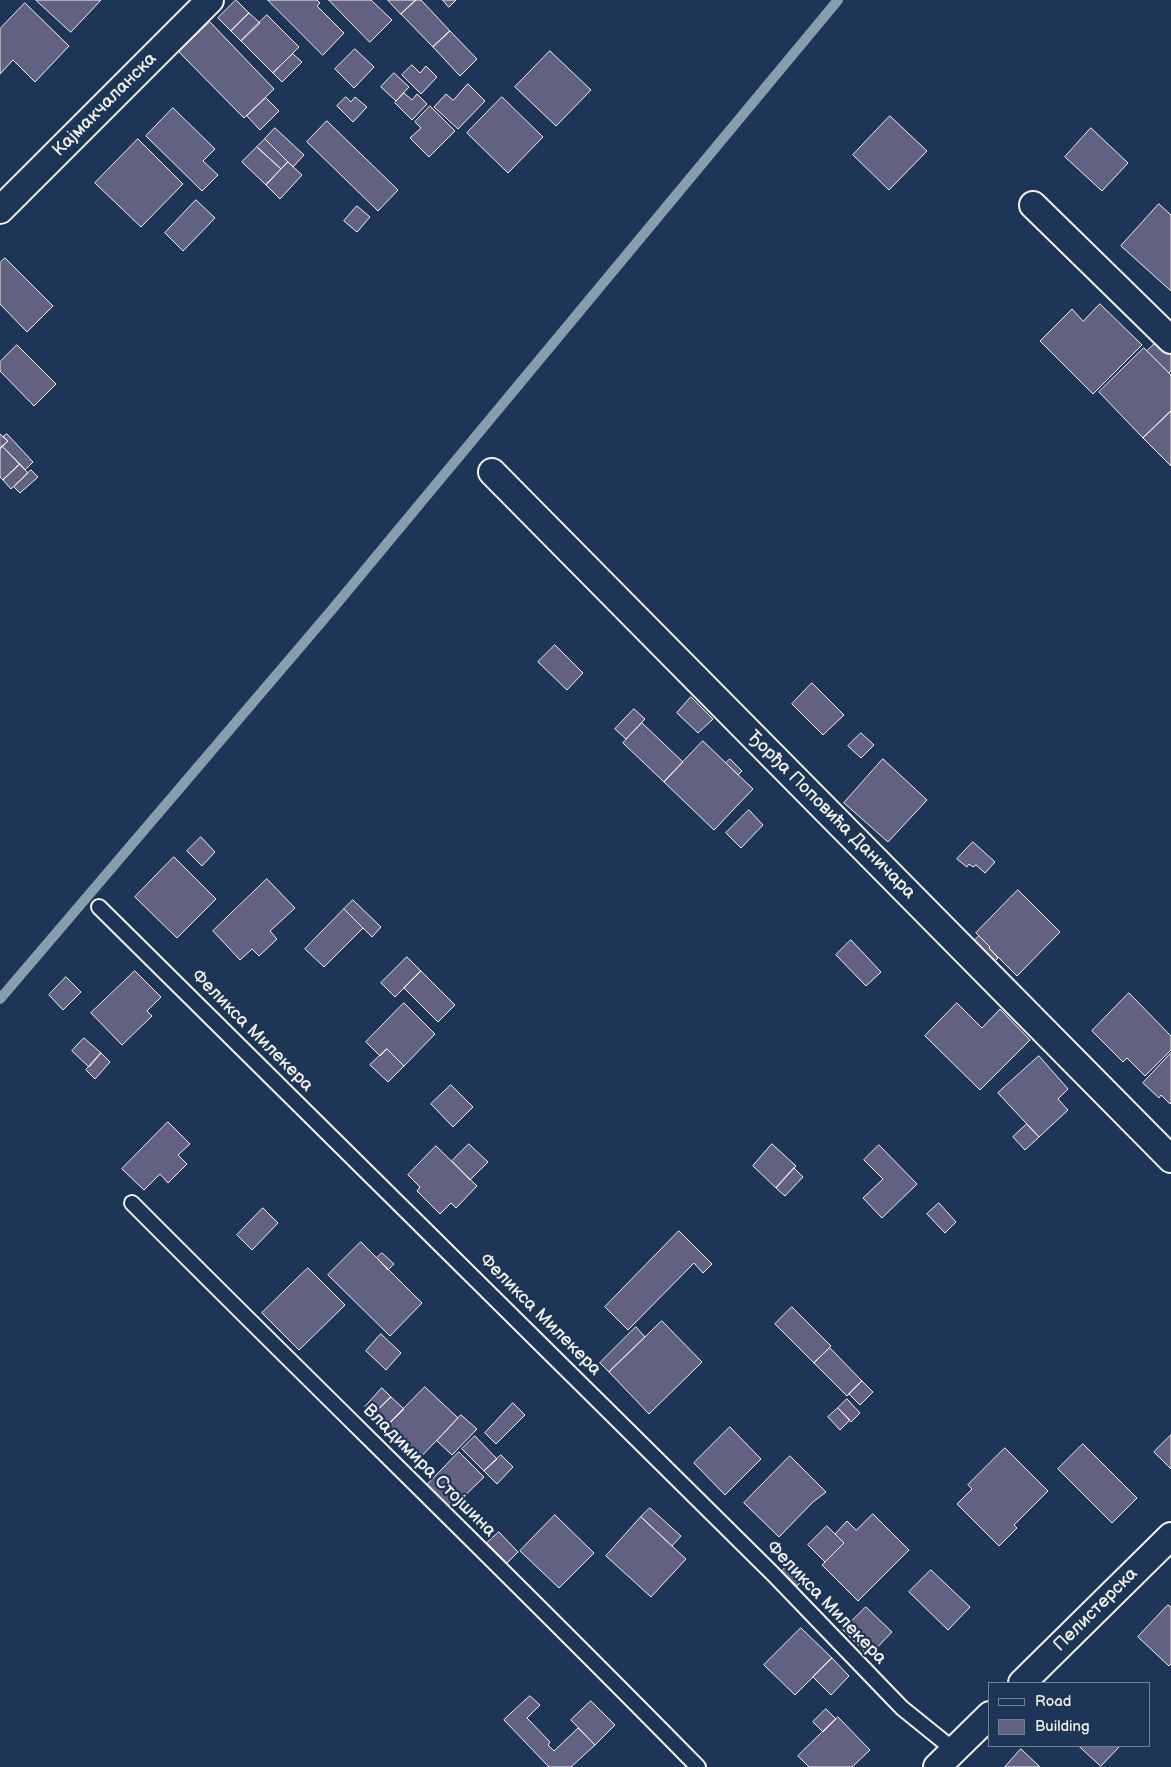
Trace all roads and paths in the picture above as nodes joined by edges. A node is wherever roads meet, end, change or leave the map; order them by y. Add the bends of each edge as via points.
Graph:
1 (210, 0) edge
2 (1033, 205) dead end
3 (0, 210) edge
4 (1171, 340) edge
5 (492, 472) dead end
6 (99, 907) dead end
7 (1171, 1159) edge
8 (132, 1203) dead end
9 (1171, 1536) edge
10 (1023, 1682) edge
11 (988, 1717) edge
12 (946, 1758) edge
13 (698, 1767) edge

1 - 3 street, Кајмакчаланска
2 - 4 street
5 - 7 street, Ђорђа Поповића Даничара
6 - 12 lane, Феликса Милекера via 773,1574
8 - 13 lane, Владимира Стојшина
9 - 10 street, Пелистерска
11 - 12 street

